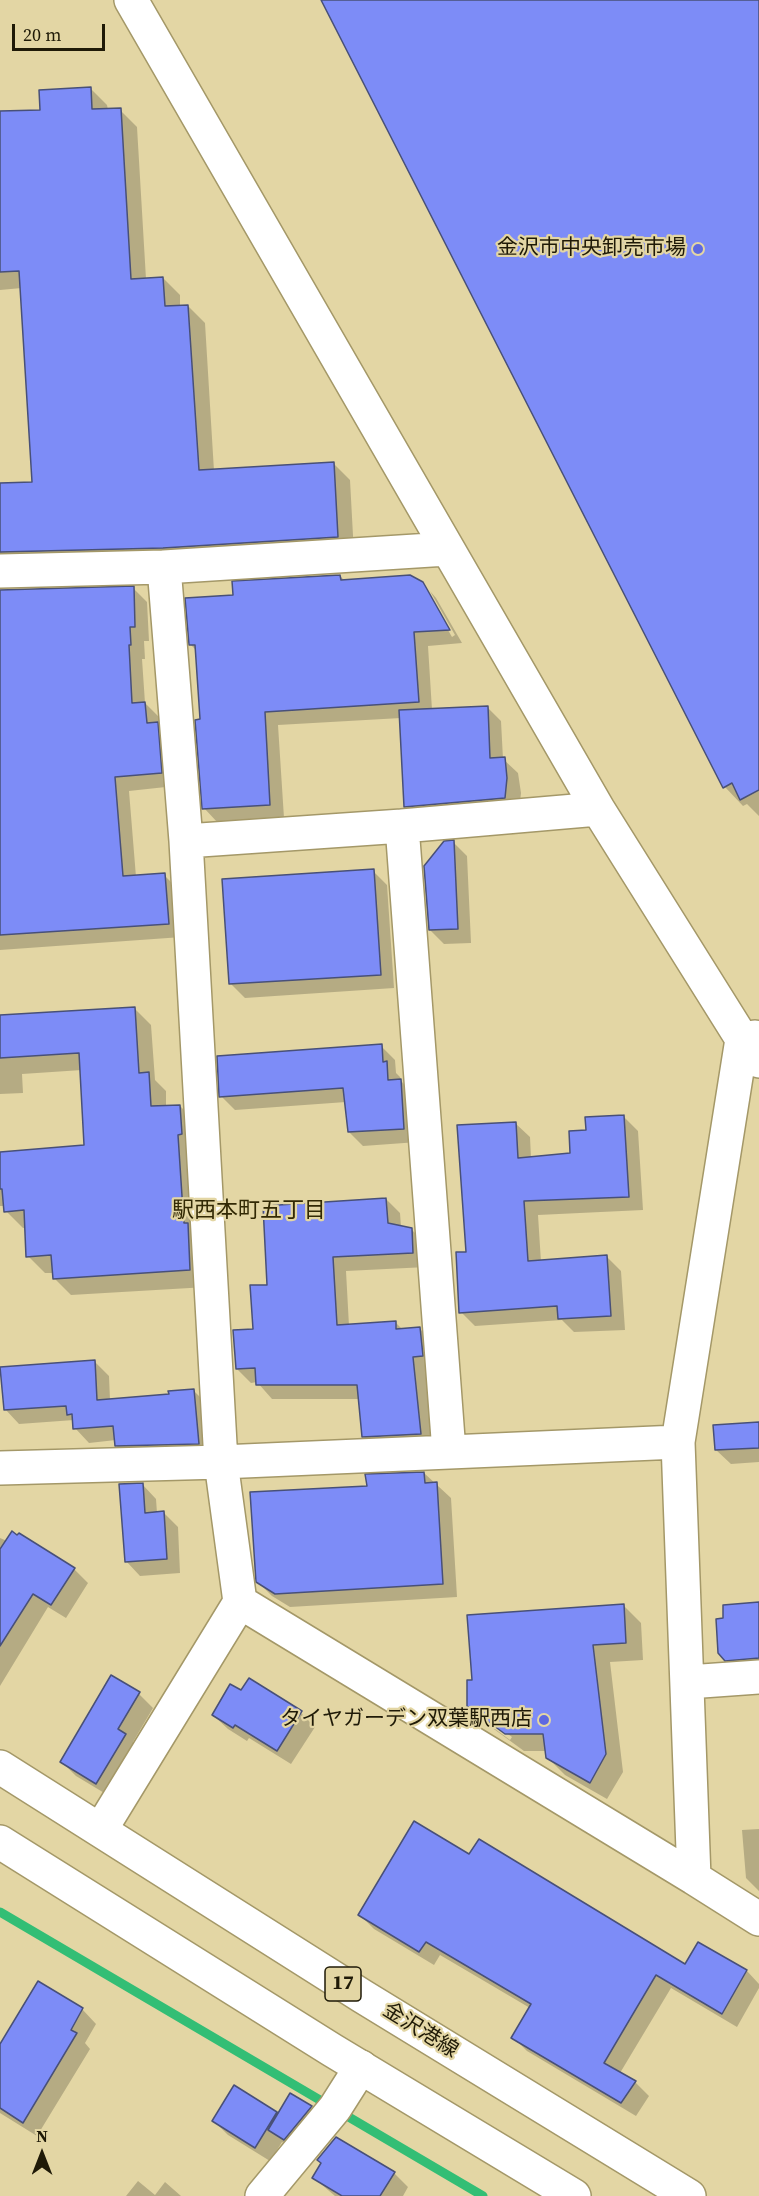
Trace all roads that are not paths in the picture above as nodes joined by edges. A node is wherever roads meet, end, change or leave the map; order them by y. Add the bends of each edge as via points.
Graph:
1 (131, 0) edge
2 (447, 549) junction
3 (165, 567) junction
4 (0, 571) edge
5 (598, 809) junction
6 (402, 826) junction
7 (186, 841) junction
8 (753, 1045) edge
9 (678, 1442) junction
10 (449, 1452) junction
11 (221, 1462) junction
12 (0, 1468) edge
13 (240, 1602) junction
14 (759, 1677) edge
15 (688, 1682) junction
16 (0, 1767) edge
17 (100, 1829) junction
18 (0, 1842) edge
19 (694, 1878) junction
20 (759, 1919) edge
21 (362, 2067) junction
22 (559, 2192) edge
23 (262, 2196) edge
24 (689, 2196) edge

1 - 2 street
2 - 3 street
2 - 5 street
3 - 4 street
3 - 7 street
5 - 6 street
5 - 8 street
6 - 7 street
6 - 10 street
7 - 11 street
8 - 9 street
9 - 10 street
9 - 15 street
10 - 11 street
11 - 12 street
11 - 13 street
13 - 17 street
13 - 19 street
14 - 15 street
15 - 19 street
16 - 17 street, 金沢港線 / 17
17 - 24 street, 金沢港線 / 17 via 362,1996
18 - 21 street
19 - 20 street
21 - 22 street
21 - 23 street via 335,2107

